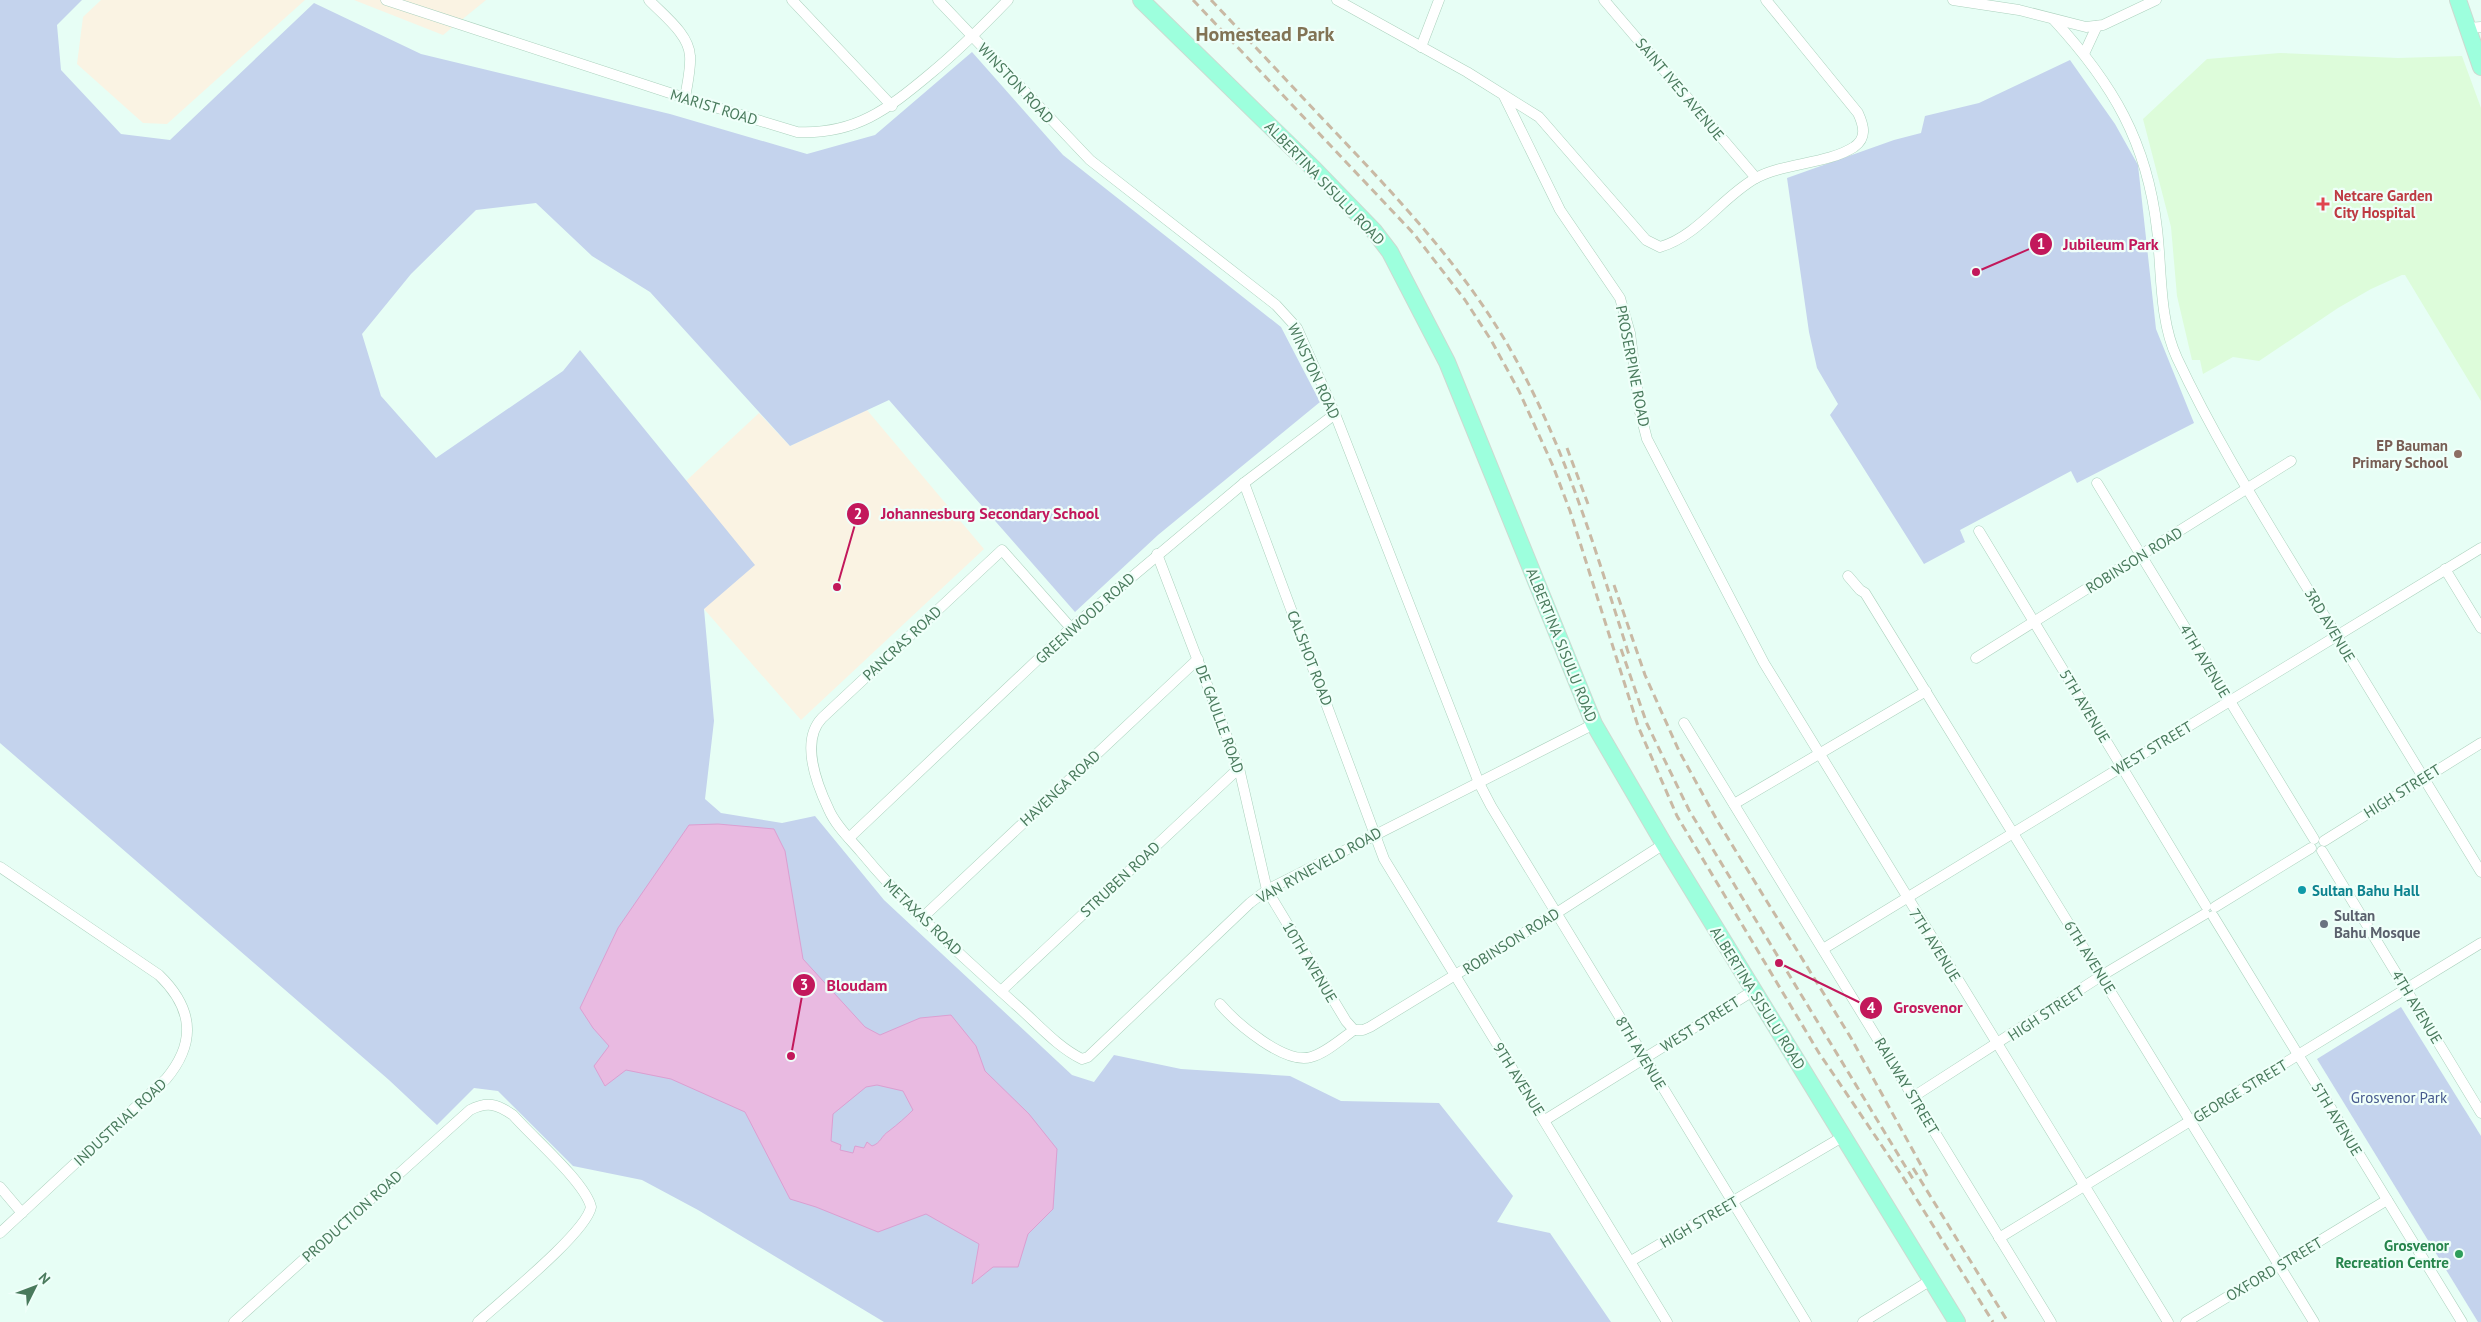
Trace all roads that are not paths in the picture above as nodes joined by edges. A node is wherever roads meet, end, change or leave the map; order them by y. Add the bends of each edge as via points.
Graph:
1 (386, 0) edge
2 (649, 0) edge
3 (792, 0) edge
4 (938, 0) edge
5 (1008, 0) edge
6 (1141, 0) edge
7 (1337, 0) edge
8 (1439, 0) edge
9 (1604, 0) edge
10 (1766, 0) edge
11 (1953, 0) edge
12 (2156, 0) edge
13 (2458, 0) edge
14 (2467, 0) edge
15 (2054, 20) junction
16 (2098, 26) junction
17 (2477, 36) edge
18 (973, 37) junction
19 (1421, 47) junction
20 (2084, 54) junction
21 (2481, 67) edge
22 (1504, 96) junction
23 (685, 98) junction
24 (892, 106) junction
25 (1756, 178) junction
26 (1334, 414) junction
27 (2291, 461) dead end
28 (1244, 483) junction
29 (2097, 483) dead end
30 (2247, 489) junction
31 (1979, 531) dead end
32 (2481, 548) edge
33 (1157, 554) junction
34 (2141, 555) junction
35 (2445, 569) junction
36 (1848, 576) dead end
37 (2034, 622) junction
38 (1071, 628) junction
39 (2481, 628) edge
40 (2337, 636) junction
41 (1752, 643) joint
42 (1976, 658) dead end
43 (1198, 659) junction
44 (1926, 691) junction
45 (2230, 701) junction
46 (1684, 723) dead end
47 (1594, 724) junction
48 (810, 743) joint
49 (2481, 743) edge
50 (1818, 753) junction
51 (2122, 767) junction
52 (1239, 768) junction
53 (2423, 777) junction
54 (1479, 783) junction
55 (1734, 804) junction
56 (1376, 833) junction
57 (2013, 833) junction
58 (849, 838) junction
59 (1664, 844) junction
60 (2318, 845) junction
61 (0, 868) edge
62 (2481, 872) edge
63 (1268, 890) junction
64 (1907, 898) junction
65 (2210, 911) junction
66 (1556, 914) junction
67 (922, 918) junction
68 (2481, 944) edge
69 (1823, 950) junction
70 (1455, 975) junction
71 (2101, 976) junction
72 (2406, 989) junction
73 (1001, 991) junction
74 (1753, 991) junction
75 (1220, 1004) dead end
76 (1355, 1031) junction
77 (1997, 1044) junction
78 (2298, 1055) junction
79 (1644, 1058) junction
80 (1082, 1059) joint
81 (1913, 1097) junction
82 (2481, 1113) edge
83 (1545, 1120) junction
84 (2190, 1121) junction
85 (1844, 1136) junction
86 (2084, 1186) junction
87 (0, 1187) edge
88 (2387, 1200) junction
89 (1733, 1203) junction
90 (22, 1213) junction
91 (0, 1233) edge
92 (1999, 1238) junction
93 (1631, 1261) junction
94 (2279, 1266) junction
95 (1931, 1280) junction
96 (234, 1322) edge
97 (478, 1322) edge
98 (1667, 1322) edge
99 (1806, 1322) edge
100 (1863, 1322) edge
101 (1957, 1322) edge
102 (2051, 1322) edge
103 (2168, 1322) edge
104 (2186, 1322) edge
105 (2314, 1322) edge
106 (2462, 1322) edge

1 - 23 street, MARIST ROAD
2 - 23 street via 680,33 689,48
3 - 24 street
4 - 18 street, WINSTON ROAD
5 - 18 street, MARIST ROAD
6 - 47 main road, ALBERTINA SISULU ROAD via 1314,169 1390,252 1447,362
7 - 19 street
8 - 19 street
9 - 25 street, SAINT IVES AVENUE
10 - 25 street via 1864,125 1861,140 1854,147
11 - 15 street via 2019,10
12 - 16 street
13 - 17 main road
14 - 17 main road
15 - 16 street via 2076,26
15 - 20 street, 3RD AVENUE
16 - 20 street
17 - 21 main road
18 - 24 street, MARIST ROAD
18 - 26 street, WINSTON ROAD via 1090,160 1287,314 1298,328
19 - 22 street
20 - 30 street, 3RD AVENUE via 2110,89 2136,139 2145,166 2157,229 2165,316 2175,354
22 - 25 street via 1539,117 1646,240 1660,247 1680,238
22 - 41 street, PROSERPINE ROAD via 1560,210 1620,298 1630,333 1640,412 1647,439
23 - 24 street, MARIST ROAD via 796,132 811,133 852,125
26 - 28 street, GREENWOOD ROAD
26 - 54 street, WINSTON ROAD
27 - 30 street, ROBINSON ROAD
28 - 33 street, GREENWOOD ROAD
28 - 56 street, CALSHOT ROAD
29 - 34 street, 4TH AVENUE
30 - 34 street, ROBINSON ROAD
30 - 40 street, 3RD AVENUE
31 - 37 street, 5TH AVENUE
32 - 35 street, WEST STREET
33 - 38 street, GREENWOOD ROAD
33 - 43 street, DE GAULLE ROAD
34 - 37 street, ROBINSON ROAD
34 - 45 street, 4TH AVENUE
35 - 39 street
35 - 40 street, WEST STREET
36 - 44 street, 6TH AVENUE via 1865,593
37 - 42 street, ROBINSON ROAD
37 - 51 street, 5TH AVENUE
38 - 48 street, PANCRAS ROAD via 1002,550 822,718 814,728
38 - 58 street, GREENWOOD ROAD
40 - 45 street, WEST STREET
40 - 53 street, 3RD AVENUE
41 - 50 street, 7TH AVENUE
43 - 52 street, DE GAULLE ROAD
43 - 67 street, HAVENGA ROAD
44 - 50 street
44 - 57 street, 6TH AVENUE
45 - 51 street, WEST STREET
45 - 60 street, 4TH AVENUE
46 - 55 street, RAILWAY STREET
47 - 54 street, VAN RYNEVELD ROAD
47 - 59 main road, ALBERTINA SISULU ROAD
48 - 58 street, METAXAS ROAD via 829,810
49 - 53 street, HIGH STREET
50 - 55 street
50 - 64 street, 7TH AVENUE
51 - 57 street, WEST STREET
51 - 65 street, 5TH AVENUE
52 - 63 street, DE GAULLE ROAD
52 - 73 street, STRUBEN ROAD
53 - 60 street, HIGH STREET
53 - 62 street, 3RD AVENUE
54 - 56 street, VAN RYNEVELD ROAD
54 - 66 street, 8TH AVENUE
55 - 69 street, RAILWAY STREET
56 - 63 street, VAN RYNEVELD ROAD
56 - 70 street, 9TH AVENUE via 1384,859
57 - 64 street, WEST STREET
57 - 71 street, 6TH AVENUE
58 - 67 street, METAXAS ROAD
59 - 66 street, ROBINSON ROAD
59 - 74 main road, ALBERTINA SISULU ROAD
60 - 65 street, HIGH STREET
60 - 72 street, 4TH AVENUE
61 - 90 street, INDUSTRIAL ROAD via 160,975 182,1003 187,1019 186,1044 166,1079
63 - 76 street, 10TH AVENUE
63 - 80 street, VAN RYNEVELD ROAD via 1250,903 1088,1057
64 - 69 street, WEST STREET
64 - 77 street, 7TH AVENUE
65 - 71 street, HIGH STREET
65 - 78 street, 5TH AVENUE
66 - 70 street, ROBINSON ROAD
66 - 79 street, 8TH AVENUE
67 - 73 street, METAXAS ROAD
68 - 72 street, GEORGE STREET
69 - 81 street, RAILWAY STREET
70 - 76 street, ROBINSON ROAD via 1370,1026
70 - 83 street, 9TH AVENUE
71 - 77 street, HIGH STREET
71 - 84 street, 6TH AVENUE
72 - 78 street, GEORGE STREET
72 - 82 street, 4TH AVENUE
73 - 80 street, METAXAS ROAD via 1064,1048
74 - 79 street, WEST STREET
74 - 85 main road, ALBERTINA SISULU ROAD
75 - 76 street, ROBINSON ROAD via 1269,1045 1291,1057 1311,1057
77 - 81 street, HIGH STREET
77 - 86 street, 7TH AVENUE
78 - 84 street, GEORGE STREET
78 - 88 street, 5TH AVENUE
79 - 83 street, WEST STREET
79 - 89 street, 8TH AVENUE
81 - 92 street, RAILWAY STREET
83 - 93 street, 9TH AVENUE
84 - 86 street, GEORGE STREET
84 - 94 street, 6TH AVENUE
85 - 89 street, HIGH STREET
85 - 95 main road, ALBERTINA SISULU ROAD
86 - 92 street, GEORGE STREET
86 - 103 street, 7TH AVENUE
87 - 90 street
88 - 94 street, OXFORD STREET
88 - 106 street, 5TH AVENUE
89 - 93 street, HIGH STREET
89 - 99 street, 8TH AVENUE
90 - 91 street, INDUSTRIAL ROAD
92 - 102 street, RAILWAY STREET
93 - 98 street, 9TH AVENUE
94 - 104 street, OXFORD STREET
94 - 105 street, 6TH AVENUE
95 - 100 street
95 - 101 main road, ALBERTINA SISULU ROAD
96 - 97 street, PRODUCTION ROAD via 470,1110 487,1104 513,1115 587,1196 591,1208 573,1235

